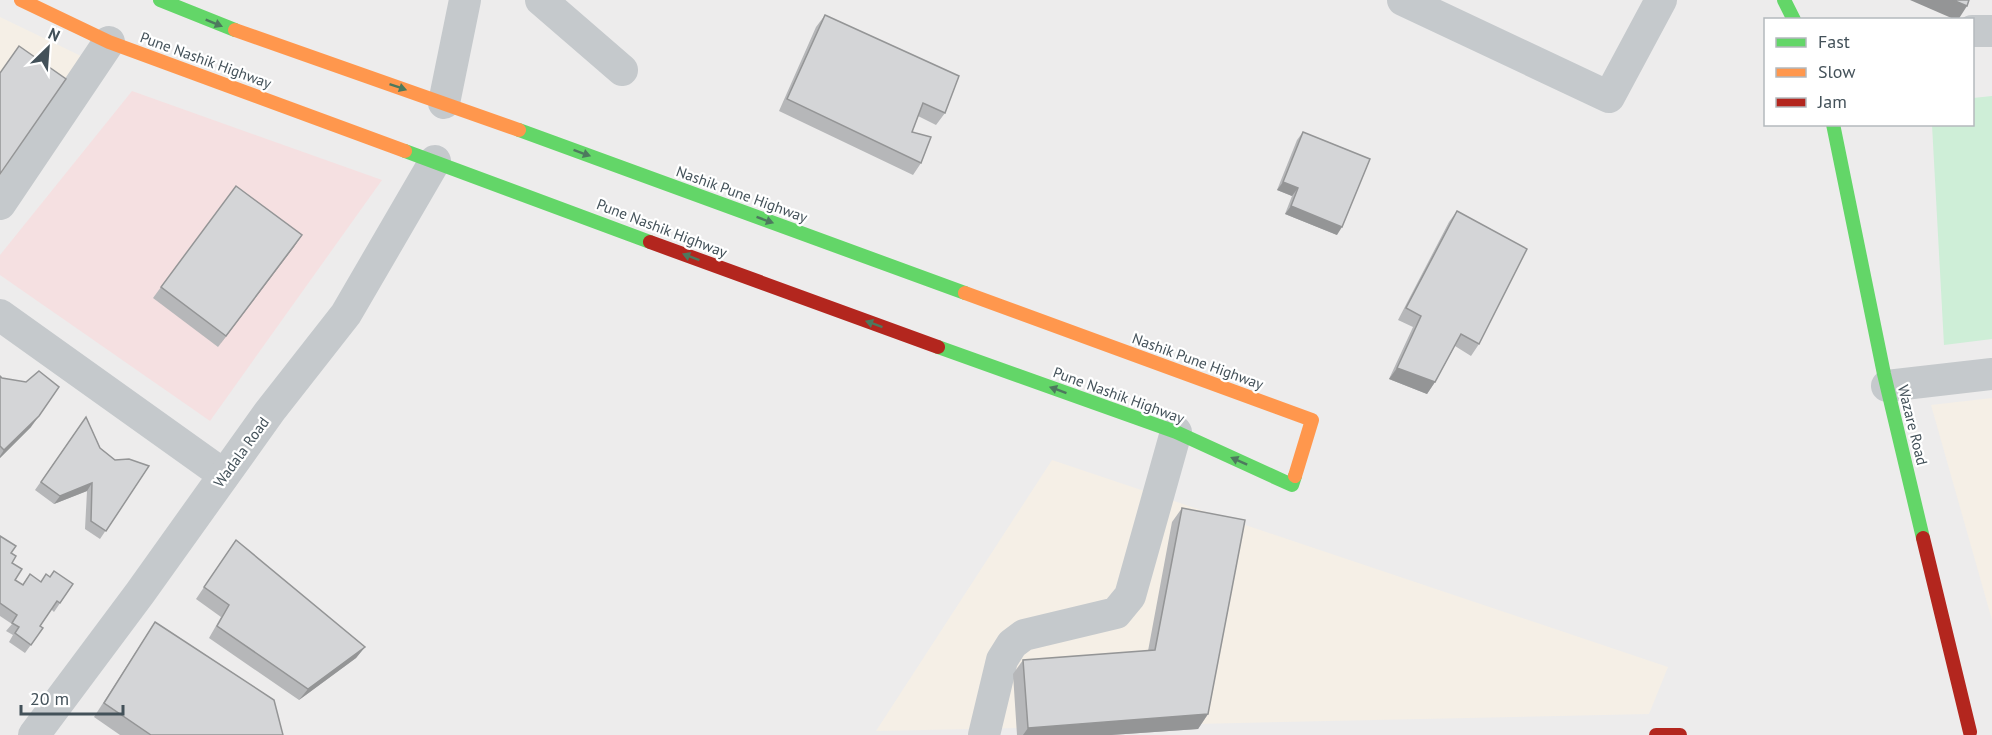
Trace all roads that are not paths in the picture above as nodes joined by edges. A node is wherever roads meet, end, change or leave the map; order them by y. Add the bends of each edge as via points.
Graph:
1 (21, 0) edge
2 (160, 0) edge
3 (465, 0) edge
4 (541, 0) edge
5 (1403, 0) edge
6 (1661, 0) edge
7 (1784, 0) edge
8 (1793, 18) edge
9 (1974, 31) edge
10 (1992, 31) edge
11 (109, 42) junction
12 (621, 70) dead end
13 (444, 103) junction
14 (1833, 126) edge
15 (435, 161) junction
16 (0, 204) edge
17 (0, 315) edge
18 (1992, 374) edge
19 (1887, 386) junction
20 (1176, 432) junction
21 (224, 475) junction
22 (1292, 485) joint
23 (1970, 732) dead end
24 (34, 735) edge
25 (984, 735) edge
26 (1656, 735) edge
27 (1680, 735) edge

1 - 11 main road, Pune Nashik Highway
2 -> 13 main road, Nashik Pune Highway via 217,24
3 - 13 street
4 - 12 street
5 - 6 street via 1609,97
7 - 8 main road
9 - 10 street
11 - 15 main road, Pune Nashik Highway
11 - 16 street
13 -> 22 main road, Nashik Pune Highway via 1312,420
14 - 19 main road, Wazare Road
20 -> 15 main road, Pune Nashik Highway
15 - 21 street, Wadala Road via 346,314
17 - 21 street
18 - 19 street
19 - 23 main road, Wazare Road
22 -> 20 main road, Pune Nashik Highway
20 - 25 street via 1130,596 1116,613 1024,635 1012,644 1002,660
21 - 24 street, Wadala Road
26 - 27 main road

